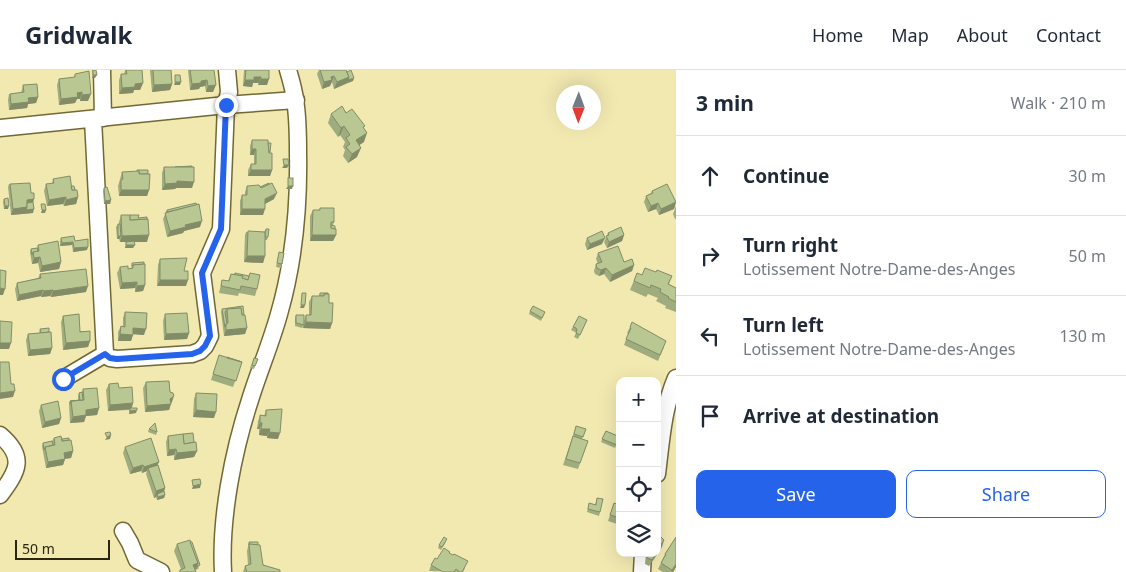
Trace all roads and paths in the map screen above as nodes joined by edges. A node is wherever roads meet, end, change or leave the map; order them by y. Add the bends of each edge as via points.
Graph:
1 (102, 70) edge
2 (227, 70) edge
3 (288, 70) edge
4 (296, 100) junction
5 (226, 105) junction
6 (98, 118) junction
7 (0, 128) edge
8 (105, 354) junction
9 (676, 378) edge
10 (63, 379) dead end
11 (0, 435) edge
12 (658, 467) edge
13 (0, 495) edge
14 (123, 532) dead end
15 (643, 557) edge
16 (161, 572) edge
17 (224, 572) edge
18 (642, 572) edge

1 - 6 street
2 - 5 street via 229,92
3 - 4 street
4 - 5 street
4 - 17 street via 299,188 291,260 279,313 239,440 223,530
5 - 6 street
5 - 8 street via 221,229 202,273 210,336 205,346 192,354 117,359
6 - 7 street
6 - 8 street
8 - 10 street
9 - 12 street via 670,391
11 - 13 street via 10,443 17,460 15,473
14 - 16 street via 138,560
15 - 18 street

